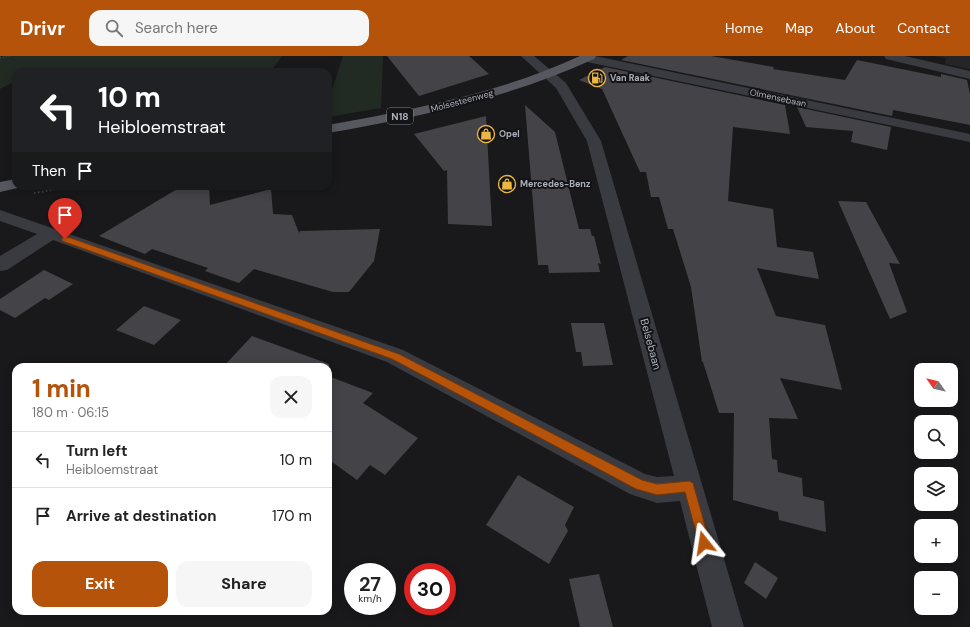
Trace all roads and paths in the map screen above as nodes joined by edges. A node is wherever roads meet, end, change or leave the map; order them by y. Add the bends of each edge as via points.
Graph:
1 (10, 56) edge
2 (527, 56) edge
3 (890, 56) edge
4 (588, 57) edge
5 (0, 58) edge
6 (547, 75) junction
7 (970, 75) edge
8 (332, 128) edge
9 (970, 138) edge
10 (12, 185) edge
11 (0, 187) edge
12 (52, 190) edge
13 (30, 194) dead end
14 (0, 215) edge
15 (51, 234) junction
16 (0, 265) edge
17 (689, 487) junction
18 (728, 627) edge

1 - 5 path
2 - 6 street, Belsebaan
3 - 7 street
4 - 6 main road, Molsesteenweg / N18
4 - 9 street, Olmensebaan
6 - 8 main road, Molsesteenweg / N18 via 512,88 422,112
6 - 17 street, Belsebaan via 561,86 594,141
10 - 11 main road
12 - 13 path
14 - 15 street
15 - 16 street
15 - 17 street via 395,356 640,485 657,490
17 - 18 street, Belsebaan

